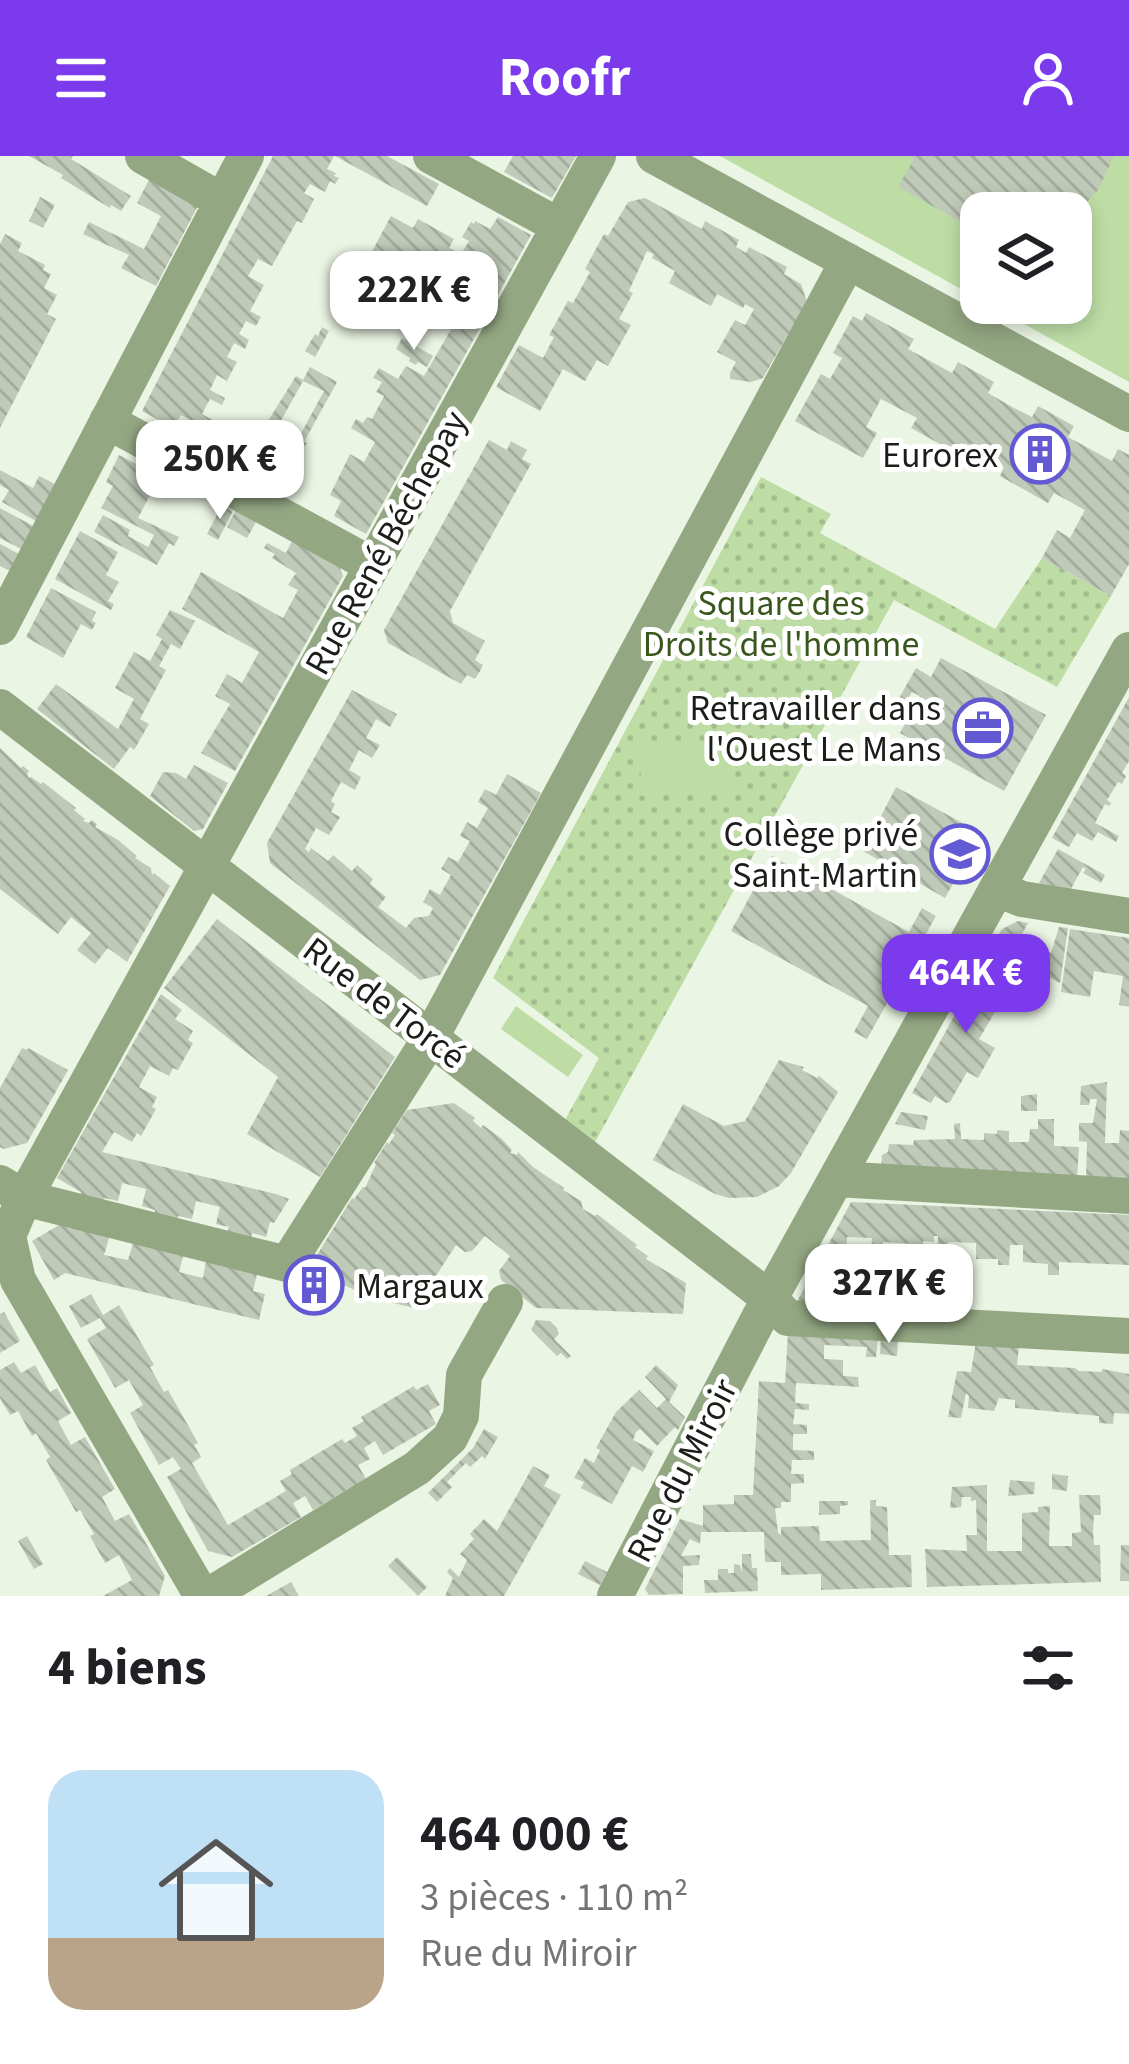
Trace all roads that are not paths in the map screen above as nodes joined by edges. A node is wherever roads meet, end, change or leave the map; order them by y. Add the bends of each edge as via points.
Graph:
1 (143, 156) edge
2 (246, 156) edge
3 (431, 156) edge
4 (598, 156) edge
5 (654, 156) edge
6 (223, 201) junction
7 (559, 226) junction
8 (848, 261) junction
9 (1129, 414) edge
10 (107, 421) junction
11 (372, 565) junction
12 (0, 627) edge
13 (1129, 650) edge
14 (0, 707) edge
15 (207, 865) junction
16 (997, 889) junction
17 (1129, 916) edge
18 (431, 1037) junction
19 (836, 1179) junction
20 (12, 1191) edge
21 (1129, 1196) edge
22 (770, 1299) junction
23 (505, 1302) dead end
24 (1129, 1336) edge
25 (205, 1596) edge
26 (615, 1596) edge

1 - 6 street
2 - 6 street
3 - 7 street
4 - 7 street, Rue René Béchepay
5 - 8 street
6 - 10 street
7 - 11 street, Rue René Béchepay
8 - 9 street
8 - 18 street
10 - 11 street
10 - 12 street
11 - 15 street, Rue René Béchepay
13 - 16 street, Rue du Miroir
14 - 15 street, Rue de Torcé
15 - 18 street, Rue de Torcé
15 - 20 street, Rue René Béchepay
16 - 17 street
16 - 19 street, Rue du Miroir
18 - 20 street via 286,1264
18 - 22 street, Rue de Torcé
19 - 21 street
19 - 22 street, Rue du Miroir
20 - 25 street, Rue René Béchepay via 8,1236 18,1280
22 - 24 street, Rue de Torcé via 788,1318
22 - 26 street, Rue du Miroir
23 - 25 street via 464,1375 450,1438 417,1468

